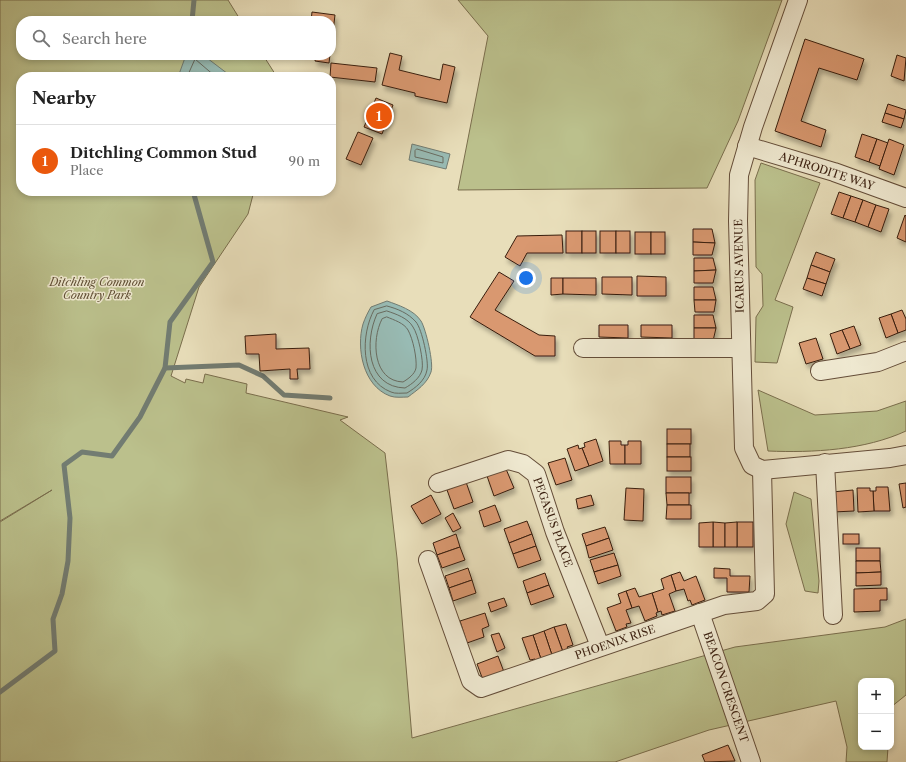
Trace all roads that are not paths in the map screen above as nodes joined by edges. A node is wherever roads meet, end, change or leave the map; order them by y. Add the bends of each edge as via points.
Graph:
1 (798, 0) edge
2 (747, 146) junction
3 (906, 198) edge
4 (583, 348) dead end
5 (740, 348) junction
6 (906, 351) edge
7 (820, 371) dead end
8 (906, 455) edge
9 (825, 463) junction
10 (762, 470) junction
11 (438, 483) dead end
12 (428, 560) dead end
13 (700, 613) junction
14 (834, 615) dead end
15 (600, 646) junction
16 (751, 762) edge

1 - 2 street, ICARUS AVENUE
2 - 3 street, APHRODITE WAY via 834,172
2 - 5 street, ICARUS AVENUE via 739,182
4 - 5 street
5 - 10 street, ICARUS AVENUE via 744,448 752,465
6 - 7 street via 878,362
8 - 9 street
9 - 10 street
9 - 14 street
10 - 13 street, PHOENIX RISE via 765,594 757,601 724,605
11 - 15 street, PEGASUS PLACE via 508,460 523,464 536,474 555,532
12 - 15 street, PHOENIX RISE via 471,681 481,688
13 - 15 street, PHOENIX RISE
13 - 16 street, BEACON CRESCENT

